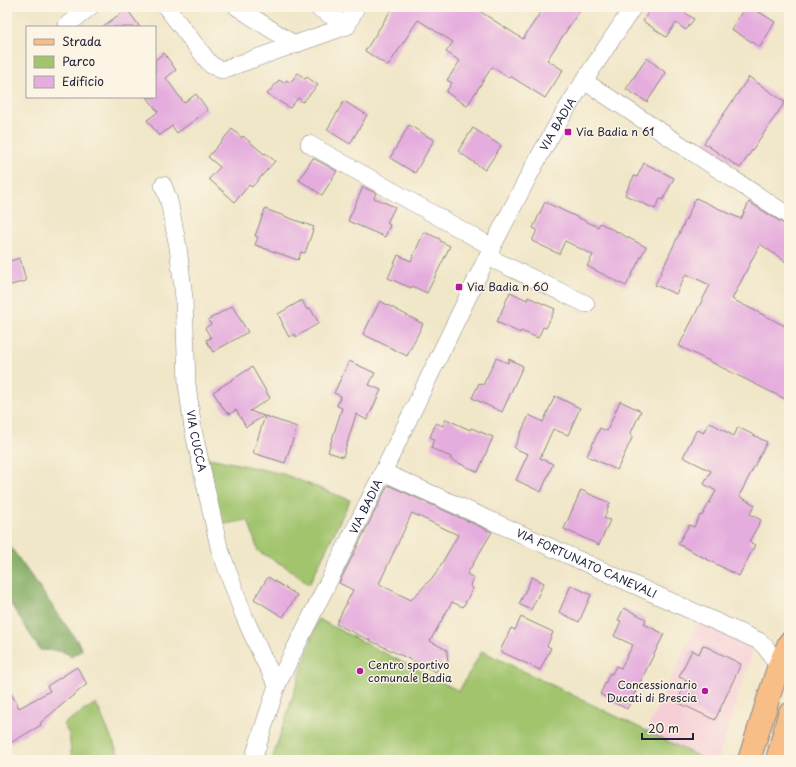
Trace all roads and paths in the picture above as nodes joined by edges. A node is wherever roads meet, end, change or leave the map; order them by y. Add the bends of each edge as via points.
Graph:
1 (90, 7) edge
2 (166, 7) edge
3 (237, 7) edge
4 (317, 7) edge
5 (356, 7) edge
6 (633, 7) edge
7 (67, 25) dead end
8 (347, 26) junction
9 (295, 45) junction
10 (584, 81) junction
11 (309, 144) dead end
12 (163, 185) dead end
13 (789, 216) edge
14 (490, 252) junction
15 (586, 304) dead end
16 (383, 472) junction
17 (789, 643) edge
18 (778, 668) junction
19 (277, 685) junction
20 (789, 714) edge
21 (253, 760) edge
22 (749, 760) edge
23 (777, 760) edge

1 - 7 street
2 - 9 street via 211,65 222,70
3 - 9 street
4 - 8 street
5 - 8 street
6 - 10 street, VIA BADIA
8 - 9 street
10 - 13 street
10 - 14 street, VIA BADIA via 536,162
11 - 14 street
12 - 19 street, VIA CUCCA via 169,201 178,247 184,298 187,384 193,429 219,547 244,616
14 - 15 street
14 - 16 street, VIA BADIA
16 - 18 street, VIA FORTUNATO CANEVALI via 758,641 764,645
16 - 19 street, VIA BADIA
17 - 18 main road
18 - 22 main road
19 - 21 street, VIA BADIA
20 - 23 main road

